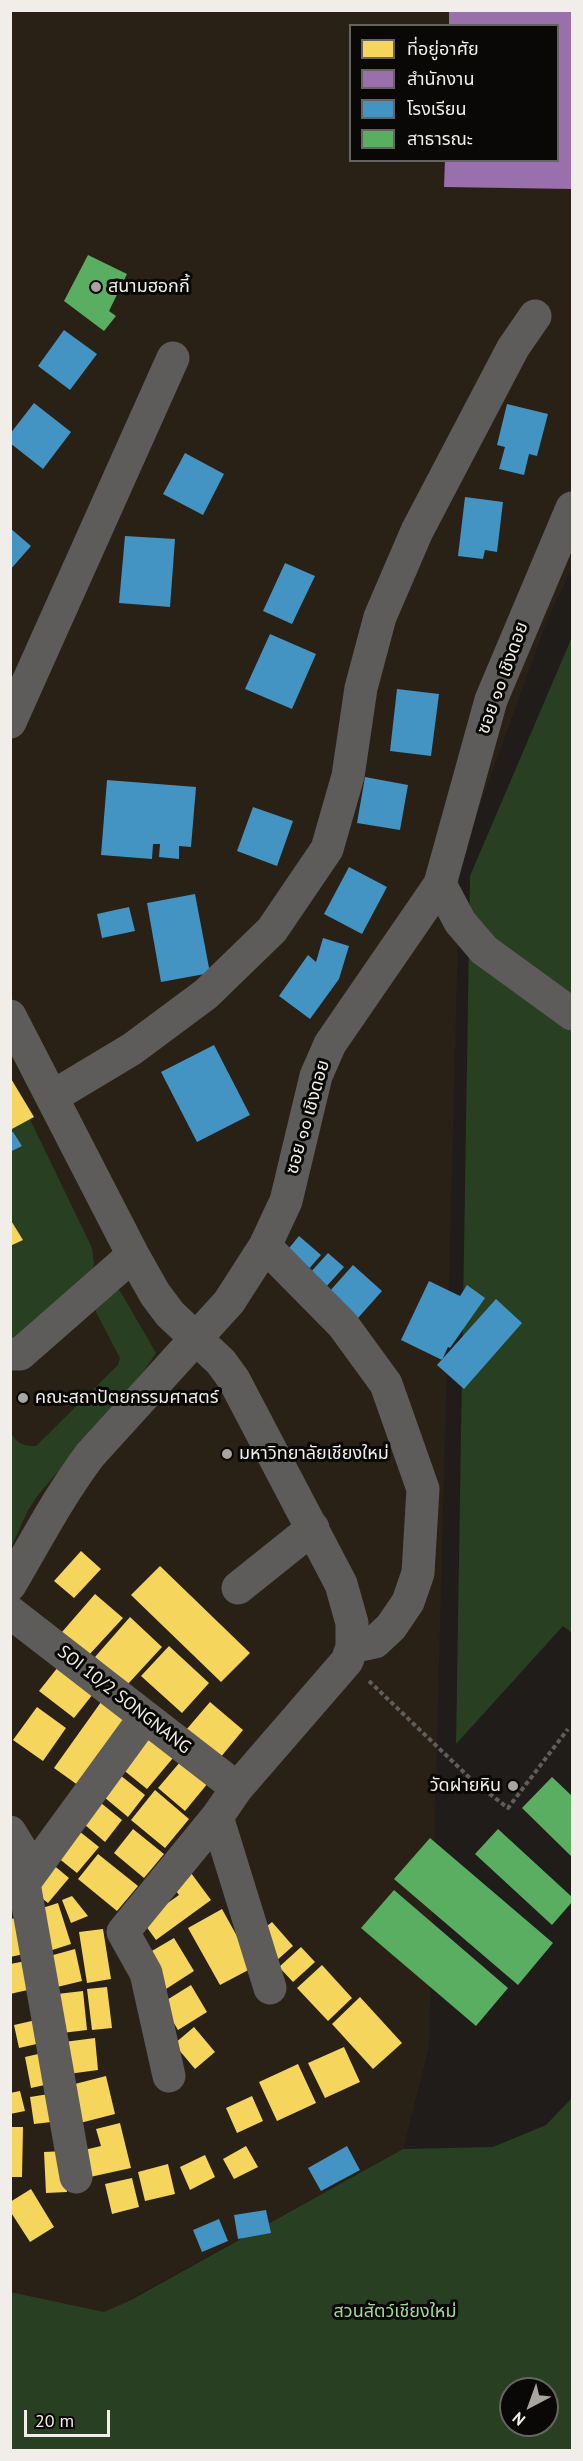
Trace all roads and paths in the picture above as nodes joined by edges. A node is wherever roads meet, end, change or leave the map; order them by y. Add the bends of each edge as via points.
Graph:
1 (535, 316) dead end
2 (173, 358) dead end
3 (573, 508) edge
4 (10, 722) edge
5 (440, 884) junction
6 (573, 1014) edge
7 (10, 1017) edge
8 (52, 1097) junction
9 (265, 1246) junction
10 (133, 1255) junction
11 (196, 1338) junction
12 (10, 1354) edge
13 (313, 1528) junction
14 (10, 1585) edge
15 (238, 1588) dead end
16 (10, 1612) edge
17 (349, 1654) junction
18 (146, 1717) junction
19 (568, 1729) dead end
20 (237, 1788) junction
21 (217, 1817) junction
22 (10, 1832) edge
23 (24, 1883) junction
24 (270, 1988) dead end
25 (169, 2076) dead end
26 (76, 2177) dead end

1 - 8 street via 513,348 417,531 380,617 361,688 348,776 327,849 272,930 206,994 132,1049
2 - 4 street
3 - 5 street, ซอย ๑๐ เชิงดอย via 491,700
5 - 6 street via 460,922 484,950
5 - 9 street, ซอย ๑๐ เชิงดอย via 330,1044 316,1076 286,1201
7 - 8 street
8 - 10 street
9 - 11 street, ซอย ๑๐ เชิงดอย via 229,1302
9 - 17 street via 343,1325 386,1384 423,1489 418,1573 408,1602 392,1627 375,1642
10 - 11 street via 163,1306
10 - 12 street via 20,1354
11 - 13 street via 234,1380
11 - 14 street, ซอย ๑๐ เชิงดอย via 83,1464 48,1514
13 - 15 street
13 - 17 street via 341,1584 352,1623
16 - 18 street, SOI 10/2 SONGNANG
17 - 19 path via 473,1781 508,1808
17 - 20 street
18 - 20 street, SOI 10/2 SONGNANG
18 - 23 street
20 - 21 street
21 - 24 street
21 - 25 street via 123,1932 146,1972
22 - 23 street via 21,1850
23 - 26 street

